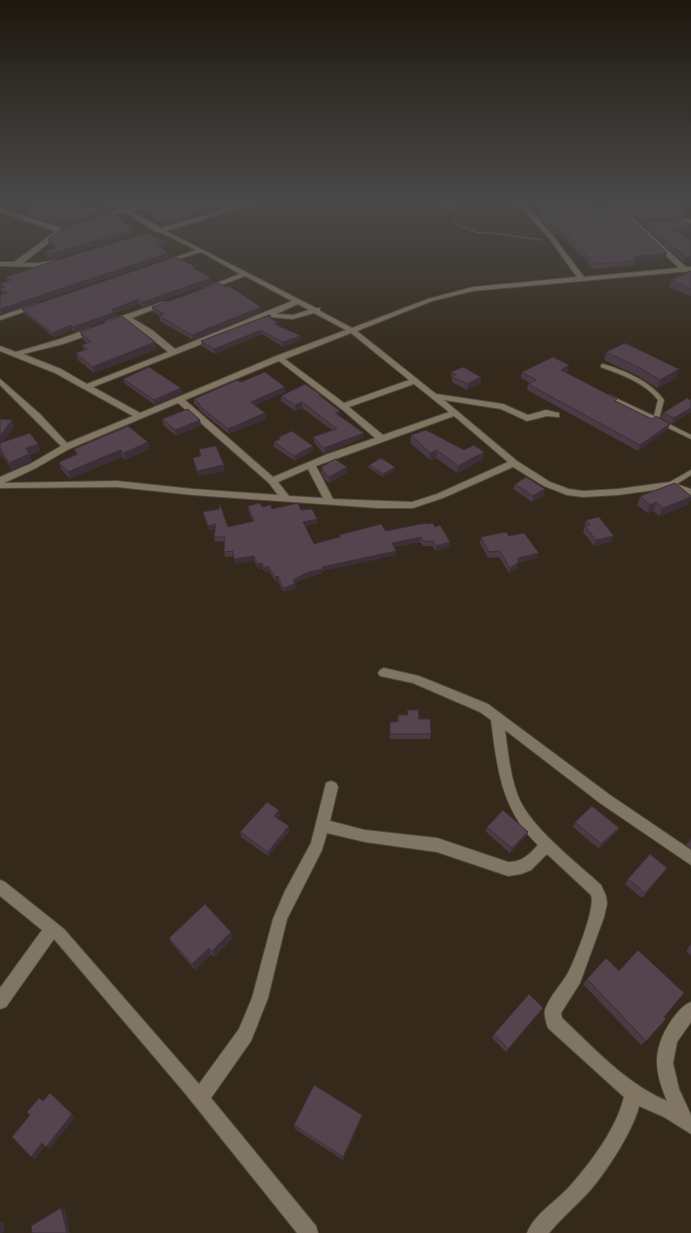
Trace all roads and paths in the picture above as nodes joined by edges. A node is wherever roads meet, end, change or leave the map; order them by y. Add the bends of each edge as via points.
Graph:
1 (28, 257) edge
2 (183, 257) edge
3 (213, 257) edge
4 (566, 257) edge
5 (675, 257) edge
6 (60, 261) edge
7 (0, 264) edge
8 (16, 264) junction
9 (156, 266) edge
10 (688, 269) edge
11 (245, 274) junction
12 (582, 278) junction
13 (198, 291) edge
14 (173, 300) edge
15 (298, 301) junction
16 (46, 303) edge
17 (317, 310) junction
18 (269, 315) junction
19 (126, 317) junction
20 (0, 318) edge
21 (351, 330) junction
22 (0, 348) edge
23 (173, 352) junction
24 (16, 354) junction
25 (279, 358) junction
26 (603, 366) dead end
27 (0, 381) edge
28 (414, 381) junction
29 (86, 387) junction
30 (602, 393) edge
31 (433, 396) junction
32 (180, 400) junction
33 (343, 406) junction
34 (455, 413) junction
35 (556, 415) dead end
36 (140, 416) junction
37 (656, 419) junction
38 (691, 436) edge
39 (381, 438) junction
40 (66, 447) junction
41 (514, 463) junction
42 (311, 465) junction
43 (691, 472) edge
44 (0, 481) edge
45 (272, 482) junction
46 (0, 485) edge
47 (670, 485) junction
48 (691, 492) edge
49 (286, 498) junction
50 (329, 501) junction
51 (384, 672) dead end
52 (497, 717) junction
53 (331, 787) dead end
54 (323, 826) junction
55 (547, 844) junction
56 (691, 858) edge
57 (0, 887) edge
58 (52, 928) junction
59 (0, 1001) edge
60 (691, 1010) edge
61 (634, 1094) junction
62 (200, 1098) junction
63 (687, 1122) edge
64 (309, 1233) edge
65 (536, 1233) edge

1 - 8 street
2 - 9 street
3 - 11 street
4 - 12 street
5 - 10 street
6 - 8 street via 40,265
7 - 8 street
10 - 12 street
11 - 13 street
11 - 15 street
12 - 21 street via 473,289 408,307
14 - 19 street
15 - 17 street
15 - 18 street
16 - 20 street
17 - 18 street via 285,319
17 - 21 street
18 - 23 street
19 - 23 street
19 - 24 street via 60,342
21 - 25 street
21 - 28 street
22 - 24 street
23 - 29 street
24 - 29 street via 58,371
25 - 32 street
25 - 33 street
26 - 37 lane via 644,384 657,394 661,400
27 - 40 street
28 - 31 street
28 - 33 street
29 - 36 street
30 - 37 lane
31 - 34 street
31 - 35 street via 503,407 527,418 546,413
32 - 36 street
32 - 45 street
33 - 39 street
34 - 39 street
34 - 41 street
36 - 40 street
37 - 38 lane
39 - 42 street
40 - 44 street
41 - 47 street via 547,484 567,492 618,492
41 - 50 street via 440,496 413,505
42 - 45 street
42 - 50 street
43 - 47 lane
45 - 49 street
46 - 49 street via 117,484
47 - 48 street
49 - 50 street
51 - 52 street via 415,679 484,708
52 - 55 street via 512,798 523,818
52 - 56 street via 606,799
53 - 54 street
54 - 55 street via 365,836 437,845 508,870 519,870 532,861
54 - 62 street via 317,845 280,919 260,998 245,1035
55 - 61 street via 596,890 600,904 574,977 553,1011 554,1022 610,1076
57 - 58 street
58 - 59 street
58 - 62 street
60 - 63 street via 679,1022 671,1037 665,1053 664,1068 669,1088
61 - 63 street
61 - 65 street via 628,1115 602,1159 576,1193
62 - 64 street

